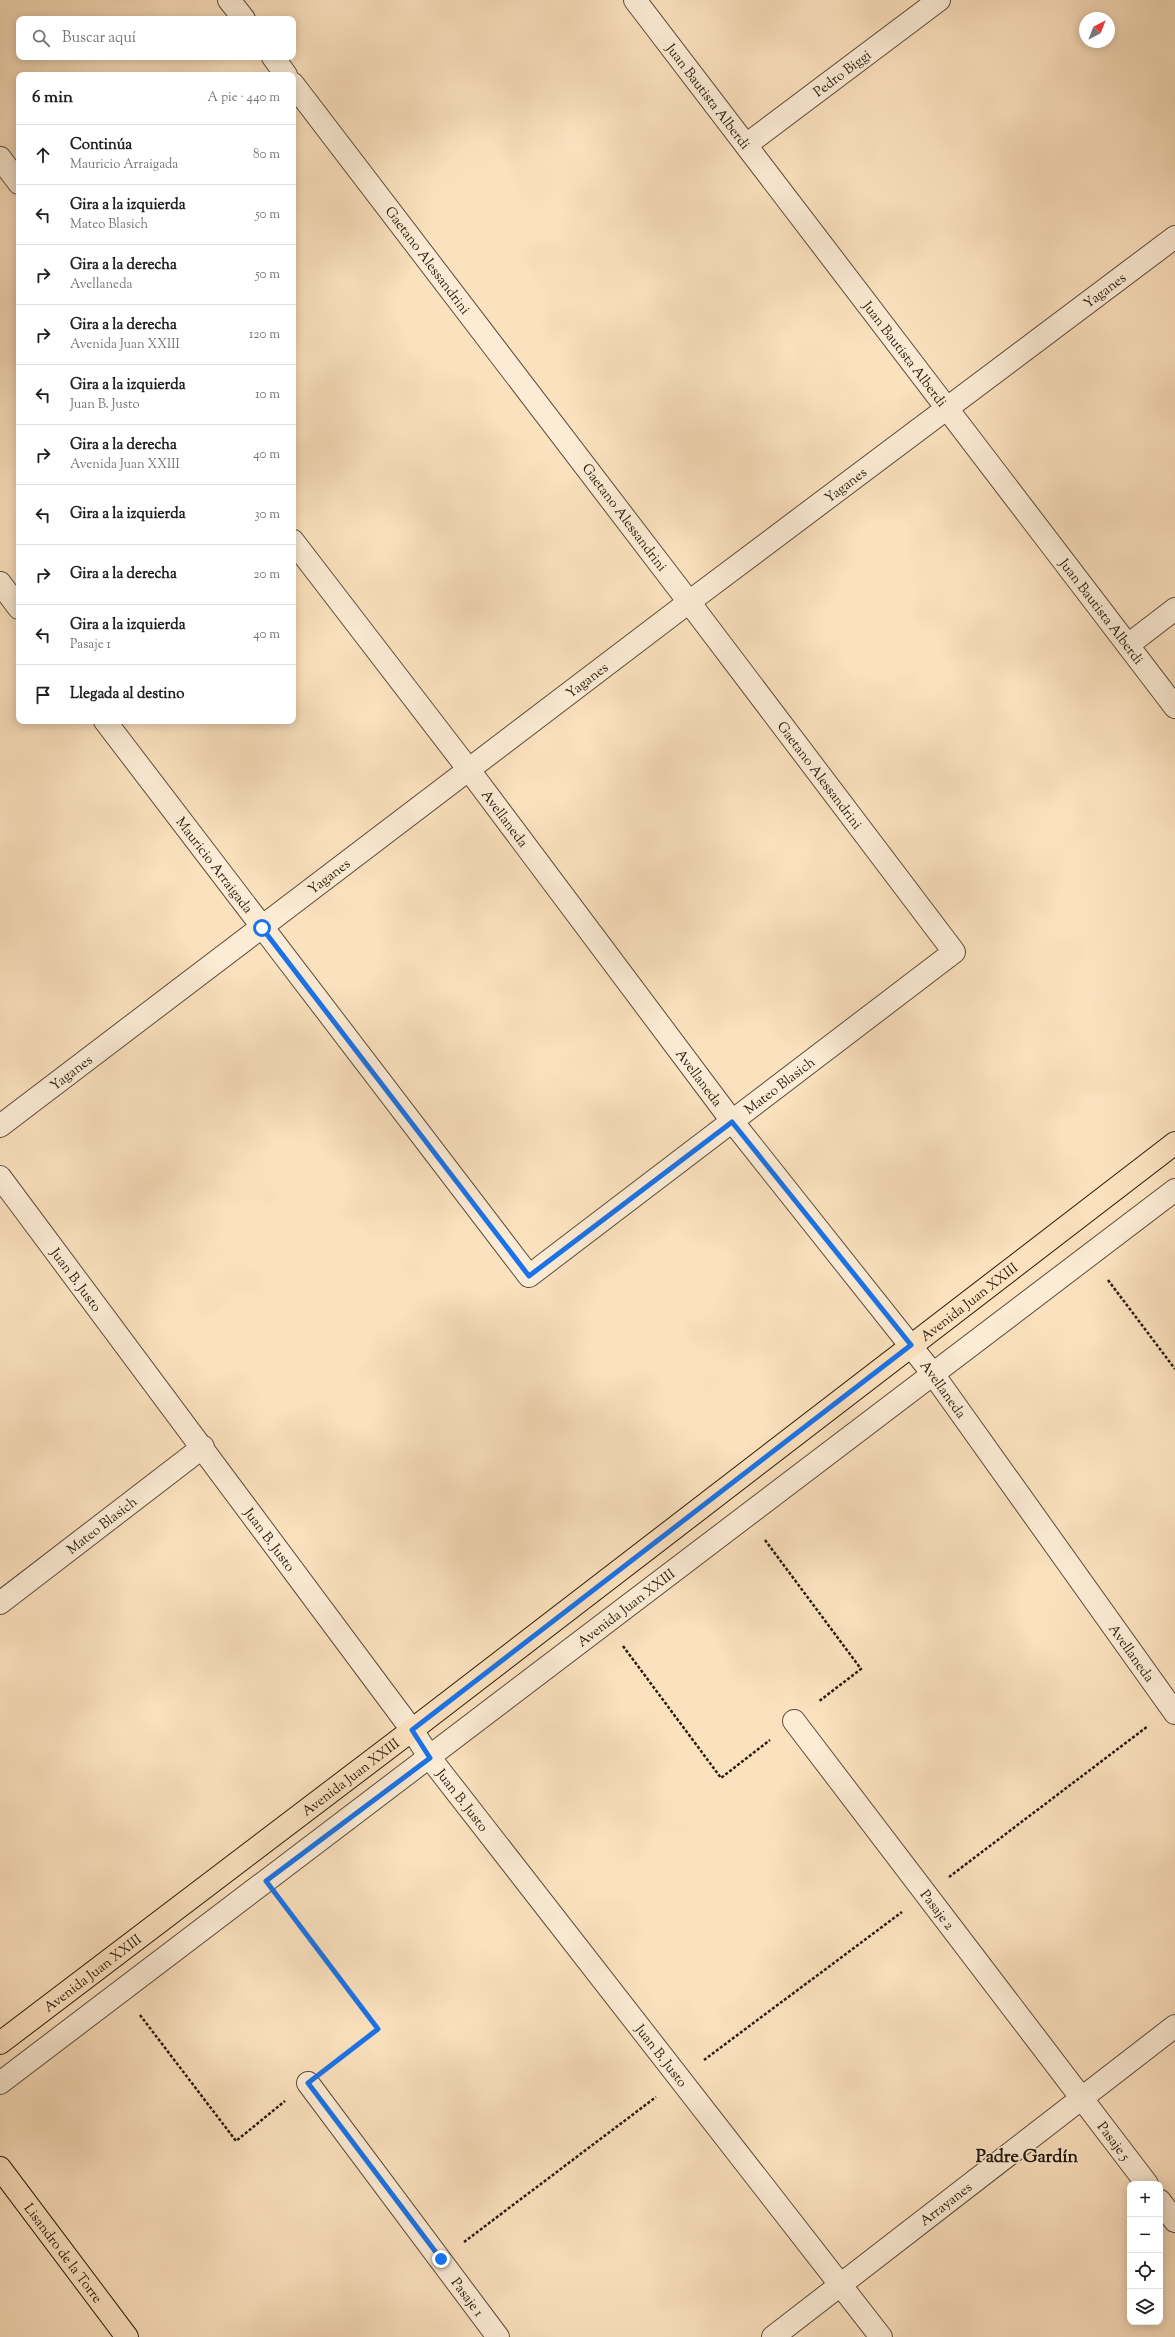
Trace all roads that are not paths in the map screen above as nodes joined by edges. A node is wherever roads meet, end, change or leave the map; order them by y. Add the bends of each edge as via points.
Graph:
1 (229, 0) edge
2 (635, 0) edge
3 (938, 0) edge
4 (242, 16) edge
5 (275, 60) edge
6 (284, 72) edge
7 (296, 88) edge
8 (746, 145) junction
9 (0, 158) edge
10 (16, 179) edge
11 (1175, 237) edge
12 (948, 409) junction
13 (296, 545) edge
14 (0, 583) edge
15 (689, 602) junction
16 (16, 604) edge
17 (1175, 609) edge
18 (1128, 645) junction
19 (1175, 707) edge
20 (107, 724) edge
21 (469, 770) junction
22 (262, 928) junction
23 (954, 952) joint
24 (732, 1122) junction
25 (0, 1126) edge
26 (1175, 1143) edge
27 (0, 1177) edge
28 (1175, 1190) edge
29 (529, 1276) joint
30 (911, 1345) junction
31 (933, 1374) junction
32 (203, 1447) junction
33 (0, 1603) edge
34 (1173, 1710) edge
35 (794, 1721) road end
36 (412, 1730) junction
37 (430, 1758) junction
38 (1175, 2026) edge
39 (0, 2043) edge
40 (0, 2083) edge
41 (308, 2083) road end
42 (1082, 2099) junction
43 (0, 2168) edge
44 (1145, 2181) edge
45 (1163, 2205) edge
46 (1175, 2221) edge
47 (840, 2286) junction
48 (127, 2337) edge
49 (498, 2337) edge
50 (773, 2337) edge
51 (880, 2337) edge

1 - 4 street
2 - 8 street, Juan Bautista Alberdi
3 - 8 street, Pedro Biggi
5 - 6 street
7 - 15 street, Gaetano Alessandrini
8 - 12 street, Juan Bautista Alberdi
9 - 10 street
11 - 12 street, Yaganes
12 - 15 street, Yaganes
12 - 18 street, Juan Bautista Alberdi
13 - 21 street, Avellaneda
14 - 16 street
15 - 21 street, Yaganes
15 - 23 street, Gaetano Alessandrini
17 - 18 street
18 - 19 street, Juan Bautista Alberdi
20 - 22 street, Mauricio Arraigada
21 - 22 street, Yaganes
21 - 24 street, Avellaneda
22 - 25 street, Yaganes
22 - 29 street, Mauricio Arraigada
23 - 24 street, Mateo Blasich
24 - 29 street, Mateo Blasich
24 - 30 street, Avellaneda
26 - 30 main road, Avenida Juan XXIII
27 - 32 street, Juan B. Justo
28 - 31 street, Avenida Juan XXIII
30 - 31 street, Avellaneda
30 - 36 main road, Avenida Juan XXIII
31 - 34 street, Avellaneda
31 - 37 street, Avenida Juan XXIII
32 - 33 street, Mateo Blasich
32 - 36 street, Juan B. Justo
35 - 42 street, Pasaje 2
36 - 37 street, Juan B. Justo
36 - 39 main road, Avenida Juan XXIII
37 - 40 street, Avenida Juan XXIII
37 - 47 street, Juan B. Justo
38 - 42 street, Arrayanes
41 - 49 street, Pasaje 1
42 - 44 street, Pasaje 5
42 - 47 street, Arrayanes
43 - 48 main road, Lisandro de la Torre
45 - 46 street
47 - 50 street, Arrayanes
47 - 51 street, Juan B. Justo

